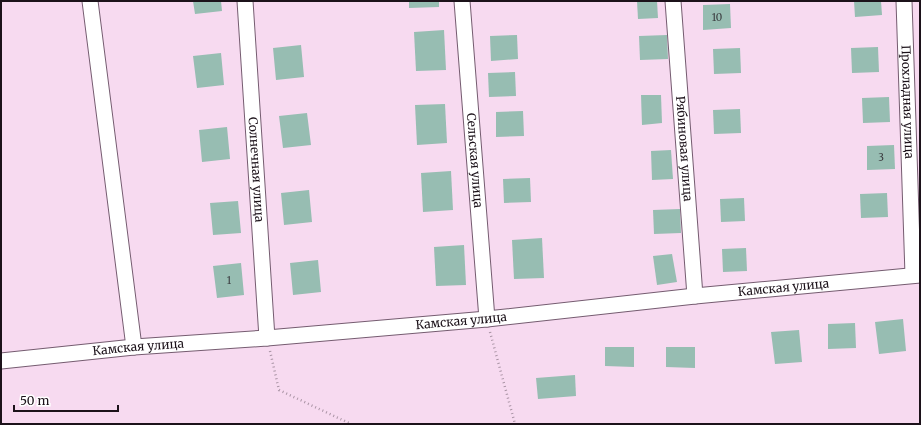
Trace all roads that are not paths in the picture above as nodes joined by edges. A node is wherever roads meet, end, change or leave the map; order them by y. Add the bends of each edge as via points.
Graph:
1 (90, 1) edge
2 (245, 1) edge
3 (462, 1) edge
4 (673, 1) edge
5 (904, 1) edge
6 (916, 275) edge
7 (695, 296) junction
8 (487, 319) junction
9 (267, 338) junction
10 (134, 347) junction
11 (1, 361) edge

1 - 10 street
2 - 9 street, Солнечная улица
3 - 8 street, Сельская улица
4 - 7 street, Рябиновая улица
5 - 6 street, Прохладная улица
6 - 7 street, Камская улица
7 - 8 street, Камская улица
8 - 9 street, Камская улица
9 - 10 street, Камская улица
10 - 11 street, Камская улица

